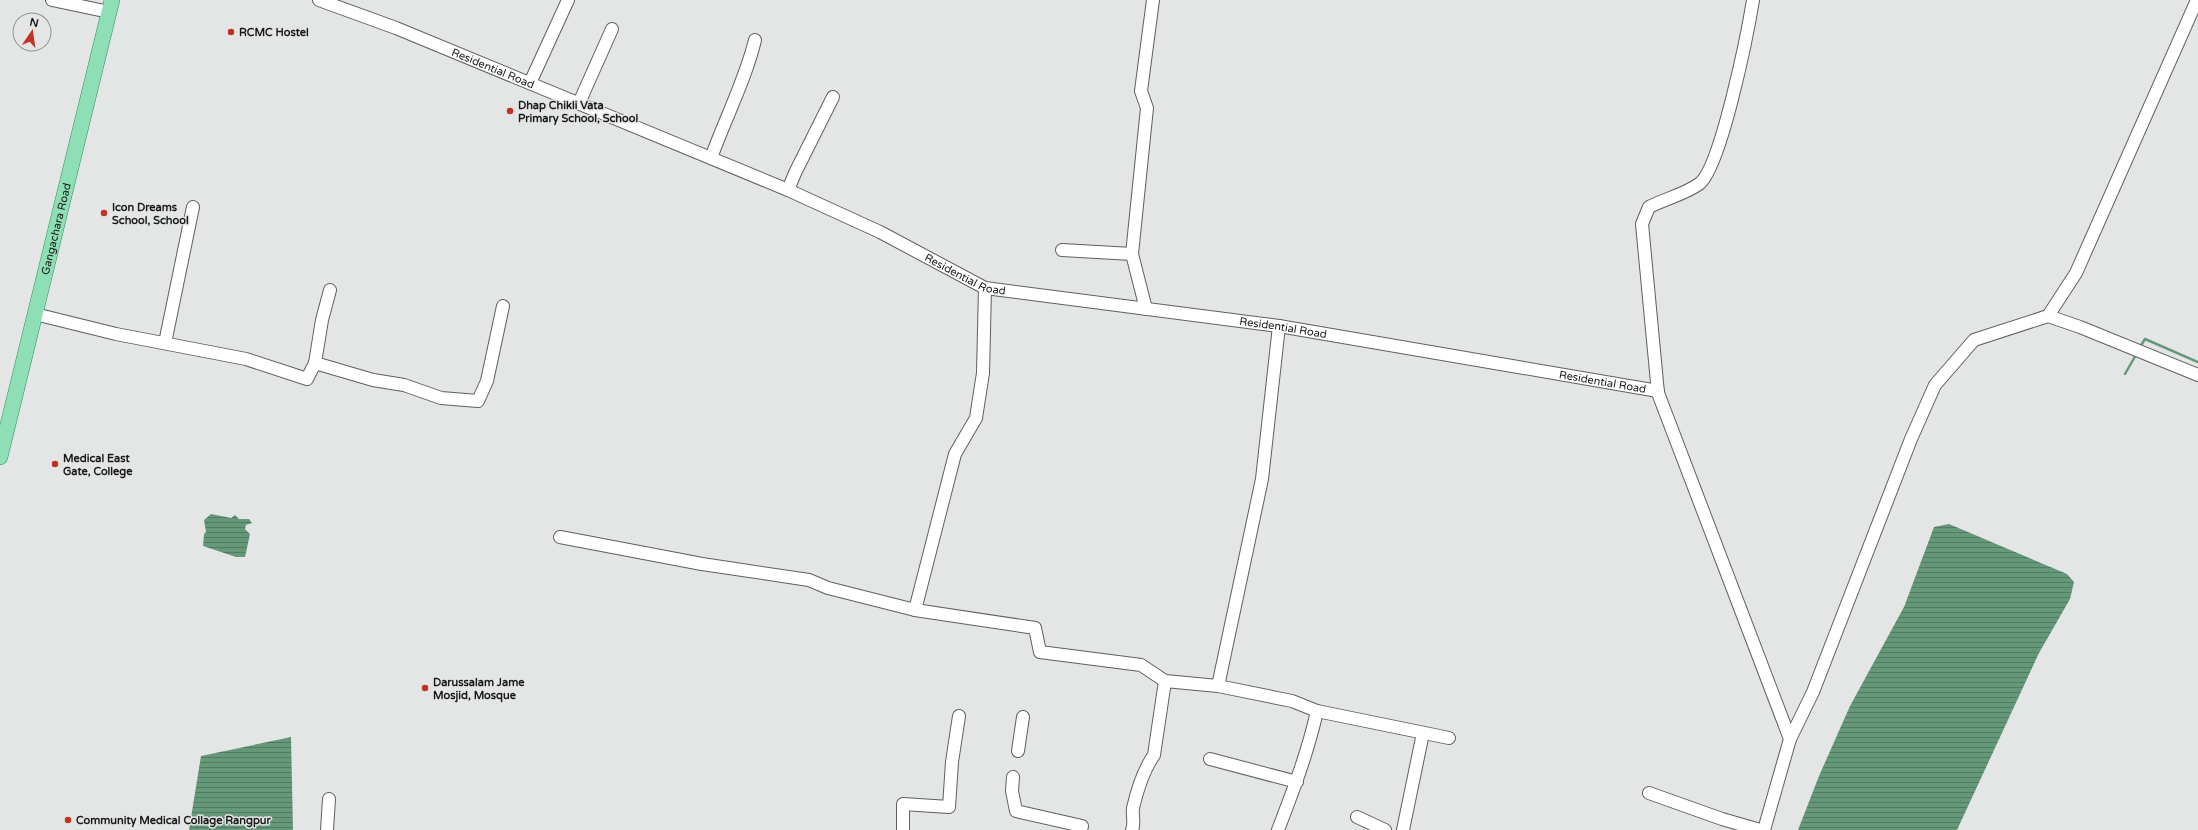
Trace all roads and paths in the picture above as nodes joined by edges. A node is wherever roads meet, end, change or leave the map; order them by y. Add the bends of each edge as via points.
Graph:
1 (52, 0) edge
2 (319, 0) edge
3 (568, 0) edge
4 (1153, 0) edge
5 (1753, 0) edge
6 (2197, 0) edge
7 (111, 6) edge
8 (612, 28) dead end
9 (755, 40) dead end
10 (530, 83) junction
11 (833, 96) dead end
12 (579, 104) junction
13 (711, 158) junction
14 (788, 190) junction
15 (193, 207) dead end
16 (1062, 250) dead end
17 (1132, 254) junction
18 (985, 288) junction
19 (330, 290) dead end
20 (503, 306) dead end
21 (1146, 309) junction
22 (35, 314) junction
23 (2048, 316) junction
24 (1279, 326) junction
25 (165, 343) junction
26 (315, 363) junction
27 (2198, 375) edge
28 (1658, 391) junction
29 (0, 458) edge
30 (560, 537) dead end
31 (915, 610) junction
32 (1165, 681) junction
33 (1218, 686) junction
34 (1316, 711) junction
35 (959, 716) dead end
36 (1023, 717) dead end
37 (1423, 733) junction
38 (1449, 738) dead end
39 (1790, 740) junction
40 (1018, 751) dead end
41 (1210, 759) dead end
42 (1013, 777) dead end
43 (1297, 782) junction
44 (1649, 793) dead end
45 (329, 799) dead end
46 (1357, 817) dead end
47 (327, 830) edge
48 (902, 830) edge
49 (1081, 830) edge
50 (1132, 830) edge
51 (1278, 830) edge
52 (1385, 830) edge
53 (1403, 830) edge
54 (1760, 830) edge
55 (1764, 830) edge

1 - 7 street
2 - 10 street, Residential Road via 396,28
3 - 10 street
4 - 17 street via 1141,91 1147,108
5 - 28 street via 1745,51 1716,153 1708,172 1700,184 1649,207 1642,224
6 - 23 street via 2076,273
7 - 22 main road, Gangachara Road
8 - 12 street
9 - 13 street via 748,68
10 - 12 street, Residential Road
11 - 14 street
12 - 13 street, Residential Road
13 - 14 street, Residential Road
14 - 18 street, Residential Road via 880,232
15 - 25 street
16 - 17 street
17 - 21 street
18 - 21 street, Residential Road
18 - 31 street via 983,373 976,418 956,454
19 - 26 street
20 - 26 street via 486,381 478,401 441,398 404,385 373,380
21 - 24 street, Residential Road
22 - 25 street
22 - 29 main road, Gangachara Road
23 - 27 street
23 - 39 street via 1974,340 1935,385 1911,439 1813,692
24 - 28 street, Residential Road
24 - 33 street via 1262,478
25 - 26 street via 246,359 307,379
28 - 39 street
30 - 31 street via 688,562 808,580 828,588
31 - 32 street via 1035,628 1040,652 1140,665
32 - 33 street
32 - 50 street via 1154,755 1147,764 1133,810
33 - 34 street via 1292,701
34 - 37 street
34 - 43 street
35 - 48 street via 949,807 903,804
36 - 40 street
37 - 38 street
37 - 53 street
39 - 55 street
41 - 43 street
42 - 49 street via 1012,791 1016,811 1082,826
43 - 51 street
44 - 54 street
45 - 47 street
46 - 52 street

